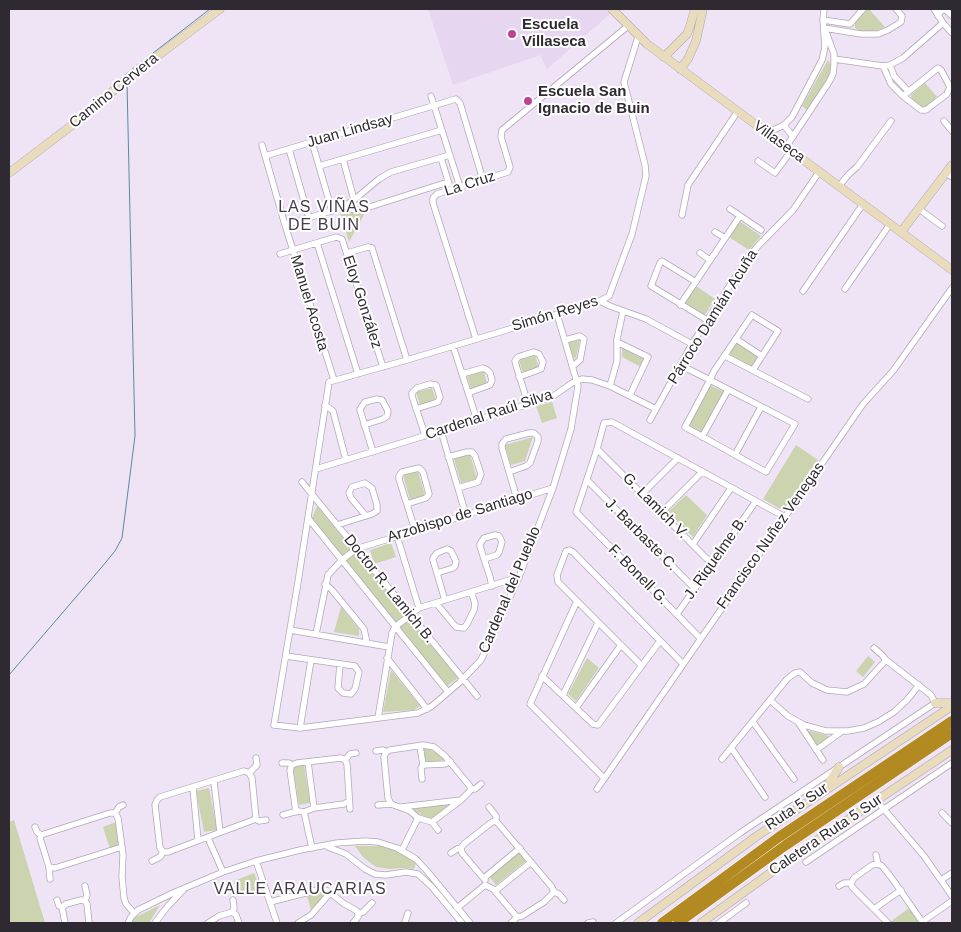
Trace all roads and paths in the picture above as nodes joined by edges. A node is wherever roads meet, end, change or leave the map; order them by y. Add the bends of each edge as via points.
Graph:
1 (220, 9) edge
2 (612, 9) edge
3 (695, 9) edge
4 (703, 9) edge
5 (824, 9) edge
6 (863, 9) edge
7 (896, 9) edge
8 (934, 9) edge
9 (946, 9) edge
10 (938, 16) junction
11 (952, 16) edge
12 (822, 20) junction
13 (943, 23) junction
14 (850, 24) junction
15 (628, 26) junction
16 (824, 28) junction
17 (951, 30) edge
18 (851, 32) junction
19 (638, 37) junction
20 (824, 54) junction
21 (664, 57) junction
22 (834, 57) junction
23 (890, 65) junction
24 (883, 66) junction
25 (680, 69) junction
26 (906, 93) junction
27 (431, 96) dead end
28 (798, 106) junction
29 (435, 107) junction
30 (738, 111) junction
31 (808, 116) junction
32 (891, 121) dead end
33 (944, 121) dead end
34 (784, 125) junction
35 (442, 130) junction
36 (952, 131) edge
37 (767, 133) junction
38 (793, 137) junction
39 (312, 142) junction
40 (262, 145) dead end
41 (289, 149) junction
42 (789, 149) junction
43 (450, 155) junction
44 (265, 156) junction
45 (441, 158) junction
46 (343, 160) junction
47 (758, 161) dead end
48 (952, 165) edge
49 (319, 166) junction
50 (819, 172) junction
51 (9, 173) edge
52 (949, 175) edge
53 (483, 180) junction
54 (448, 182) junction
55 (840, 186) junction
56 (460, 187) junction
57 (451, 190) junction
58 (354, 200) junction
59 (863, 204) junction
60 (341, 208) junction
61 (730, 209) dead end
62 (919, 209) junction
63 (332, 211) junction
64 (682, 215) dead end
65 (740, 216) junction
66 (309, 218) junction
67 (890, 224) junction
68 (285, 225) junction
69 (942, 226) dead end
70 (761, 230) dead end
71 (714, 232) dead end
72 (901, 232) junction
73 (725, 238) junction
74 (317, 243) junction
75 (293, 250) junction
76 (347, 253) junction
77 (700, 253) dead end
78 (280, 254) dead end
79 (710, 260) junction
80 (952, 270) edge
81 (696, 282) junction
82 (952, 288) edge
83 (845, 289) dead end
84 (803, 291) dead end
85 (600, 301) junction
86 (680, 305) junction
87 (623, 310) junction
88 (557, 314) junction
89 (707, 320) junction
90 (476, 339) junction
91 (736, 339) junction
92 (565, 340) junction
93 (617, 342) junction
94 (692, 344) junction
95 (453, 346) junction
96 (725, 356) junction
97 (762, 356) junction
98 (407, 360) junction
99 (680, 365) junction
100 (573, 366) junction
101 (383, 367) junction
102 (753, 370) junction
103 (358, 374) junction
104 (462, 374) junction
105 (519, 377) junction
106 (710, 380) junction
107 (331, 381) junction
108 (577, 381) junction
109 (610, 386) junction
110 (728, 390) junction
111 (468, 393) junction
112 (630, 395) junction
113 (808, 399) dead end
114 (528, 404) junction
115 (325, 405) junction
116 (761, 407) junction
117 (416, 409) junction
118 (656, 409) junction
119 (477, 420) junction
120 (650, 420) dead end
121 (364, 425) junction
122 (441, 431) junction
123 (425, 436) junction
124 (702, 437) junction
125 (598, 449) junction
126 (373, 452) junction
127 (735, 455) junction
128 (448, 457) junction
129 (678, 458) junction
130 (346, 460) junction
131 (316, 469) junction
132 (509, 472) junction
133 (702, 472) junction
134 (587, 480) junction
135 (302, 482) dead end
136 (458, 488) junction
137 (552, 488) junction
138 (732, 488) junction
139 (642, 494) junction
140 (312, 495) junction
141 (517, 498) junction
142 (756, 501) junction
143 (407, 504) junction
144 (662, 513) junction
145 (466, 514) junction
146 (366, 516) junction
147 (785, 517) junction
148 (308, 518) junction
149 (337, 525) junction
150 (415, 530) junction
151 (398, 536) junction
152 (692, 544) junction
153 (356, 549) junction
154 (484, 559) junction
155 (342, 560) junction
156 (712, 564) junction
157 (437, 574) junction
158 (519, 577) junction
159 (325, 584) junction
160 (492, 586) junction
161 (695, 589) junction
162 (471, 592) junction
163 (445, 600) junction
164 (577, 601) junction
165 (436, 603) junction
166 (419, 608) junction
167 (410, 614) junction
168 (677, 614) junction
169 (598, 623) junction
170 (395, 626) junction
171 (290, 630) junction
172 (316, 634) junction
173 (700, 638) junction
174 (660, 641) junction
175 (366, 643) junction
176 (621, 645) junction
177 (389, 647) junction
178 (874, 648) dead end
179 (286, 656) junction
180 (388, 658) junction
181 (311, 660) junction
182 (886, 660) junction
183 (682, 663) junction
184 (340, 664) junction
185 (642, 666) junction
186 (542, 676) junction
187 (463, 679) junction
188 (918, 685) junction
189 (448, 692) junction
190 (563, 695) junction
191 (477, 696) dead end
192 (770, 700) junction
193 (935, 703) junction
194 (952, 704) edge
195 (576, 708) junction
196 (427, 709) junction
197 (378, 718) junction
198 (952, 721) edge
199 (754, 722) junction
200 (798, 722) junction
201 (300, 728) junction
202 (841, 732) junction
203 (952, 733) edge
204 (420, 746) junction
205 (732, 749) junction
206 (816, 750) junction
207 (952, 750) edge
208 (376, 751) dead end
209 (386, 752) junction
210 (356, 753) dead end
211 (256, 758) dead end
212 (722, 759) dead end
213 (345, 760) junction
214 (823, 760) dead end
215 (308, 762) junction
216 (450, 762) junction
217 (282, 763) dead end
218 (952, 763) edge
219 (292, 765) junction
220 (423, 765) junction
221 (839, 767) junction
222 (250, 772) junction
223 (604, 778) junction
224 (422, 779) dead end
225 (794, 779) dead end
226 (214, 782) junction
227 (481, 784) dead end
228 (193, 788) junction
229 (470, 789) junction
230 (597, 789) dead end
231 (824, 791) junction
232 (766, 797) dead end
233 (876, 800) junction
234 (349, 801) junction
235 (391, 804) junction
236 (450, 804) junction
237 (123, 805) dead end
238 (378, 805) dead end
239 (489, 807) dead end
240 (314, 808) junction
241 (409, 808) junction
242 (350, 809) dead end
243 (883, 809) junction
244 (296, 812) junction
245 (304, 812) junction
246 (115, 813) junction
247 (942, 813) dead end
248 (283, 815) dead end
249 (418, 818) junction
250 (256, 819) junction
251 (266, 820) dead end
252 (496, 820) junction
253 (432, 822) junction
254 (952, 823) edge
255 (35, 827) dead end
256 (438, 830) dead end
257 (220, 832) junction
258 (41, 835) junction
259 (208, 838) junction
260 (198, 840) junction
261 (350, 842) junction
262 (323, 846) junction
263 (122, 848) junction
264 (312, 848) junction
265 (462, 848) junction
266 (520, 848) junction
267 (402, 850) junction
268 (163, 852) junction
269 (450, 853) dead end
270 (876, 855) dead end
271 (349, 856) junction
272 (152, 861) dead end
273 (256, 861) junction
274 (531, 862) junction
275 (806, 862) dead end
276 (421, 864) junction
277 (878, 864) junction
278 (49, 867) junction
279 (223, 872) junction
280 (416, 873) junction
281 (952, 873) edge
282 (484, 878) junction
283 (50, 879) dead end
284 (941, 880) junction
285 (851, 883) junction
286 (485, 885) junction
287 (85, 886) dead end
288 (839, 886) dead end
289 (186, 887) junction
290 (901, 890) junction
291 (495, 892) junction
292 (554, 892) junction
293 (330, 893) junction
294 (952, 896) edge
295 (734, 898) junction
296 (161, 899) junction
297 (57, 900) dead end
298 (85, 900) junction
299 (233, 900) dead end
300 (564, 900) dead end
301 (952, 901) edge
302 (270, 902) junction
303 (372, 903) dead end
304 (62, 907) junction
305 (167, 907) junction
306 (457, 908) junction
307 (874, 909) junction
308 (233, 912) junction
309 (134, 913) junction
310 (408, 913) dead end
311 (358, 914) junction
312 (517, 917) junction
313 (65, 923) edge
314 (89, 923) edge
315 (128, 923) edge
316 (156, 923) edge
317 (208, 923) edge
318 (239, 923) edge
319 (277, 923) edge
320 (298, 923) edge
321 (353, 923) edge
322 (406, 923) edge
323 (462, 923) edge
324 (470, 923) edge
325 (511, 923) edge
326 (616, 923) edge
327 (638, 923) edge
328 (662, 923) edge
329 (678, 923) edge
330 (701, 923) edge
331 (719, 923) edge
332 (888, 923) edge
333 (923, 923) edge

1 - 51 main road, Camino Cervera
2 - 15 main road, Villaseca
3 - 21 main road via 686,34
4 - 25 main road via 696,41
5 - 12 street
6 - 14 street
7 - 18 street via 902,18 893,28 878,34
8 - 10 street
9 - 10 street
9 - 11 street
10 - 13 street
12 - 14 street
12 - 16 street
13 - 17 street
13 - 23 street via 903,58
14 - 18 street
15 - 19 main road, Villaseca
15 - 53 street, La Cruz via 502,130 501,138 510,170
16 - 18 street
16 - 20 street
16 - 22 street
19 - 21 main road, Villaseca
19 - 85 street, Simón Reyes via 624,82 646,180 610,294
20 - 22 street
20 - 28 street
21 - 25 main road, Villaseca
22 - 24 street
22 - 31 street via 831,78
23 - 24 street
23 - 26 street
24 - 26 street via 891,84
25 - 30 main road, Villaseca
26 - 26 street via 924,111 947,94 950,87 938,68
27 - 29 street
28 - 31 street
28 - 34 street
29 - 35 street
29 - 39 street, Juan Lindsay
29 - 53 street, Juan Lindsay via 453,100 459,102
30 - 37 main road, Villaseca
30 - 64 street via 689,183
31 - 38 street
32 - 55 street
33 - 36 street
34 - 37 street
34 - 38 street
35 - 43 street
35 - 46 street
37 - 42 main road, Villaseca
38 - 42 street
39 - 41 street, Juan Lindsay
39 - 49 street
40 - 44 street, Manuel Acosta
41 - 44 street, Juan Lindsay
41 - 66 street
42 - 47 street via 775,173
42 - 50 main road, Villaseca
43 - 45 street
43 - 56 street
44 - 68 street, Manuel Acosta
45 - 54 street
45 - 58 street via 391,172
46 - 49 street
46 - 58 street
48 - 52 main road
49 - 63 street
50 - 55 main road, Villaseca
50 - 89 street, Párroco Damián Acuña via 793,210 751,254
52 - 62 main road
53 - 56 street, La Cruz
54 - 57 street
54 - 60 street via 363,209
55 - 59 main road, Villaseca
56 - 57 street, La Cruz
57 - 90 street, La Cruz via 436,195 433,203
58 - 60 street
59 - 67 main road, Villaseca
59 - 84 street
60 - 63 street
61 - 65 street
62 - 69 street
62 - 72 main road
63 - 66 street
65 - 70 street
65 - 73 street
66 - 68 street
67 - 72 main road, Villaseca
67 - 83 street
68 - 75 street, Manuel Acosta
71 - 73 street
72 - 80 main road, Villaseca
73 - 79 street
74 - 75 street
74 - 76 street, Eloy González via 340,238
74 - 103 street
75 - 78 street
75 - 107 street, Manuel Acosta
76 - 98 street via 368,246 372,248
76 - 101 street, Eloy González
77 - 79 street
79 - 81 street
81 - 86 street
81 - 86 street via 666,262 660,263 651,286
82 - 147 street, Francisco Nuñez Venegas via 894,371 863,404
85 - 87 street
85 - 88 street, Simón Reyes
86 - 89 street
87 - 93 street
87 - 94 street
88 - 90 street, Simón Reyes
88 - 92 street, Cardenal del Pueblo
89 - 94 street, Párroco Damián Acuña
90 - 95 street, Simón Reyes
91 - 96 street
91 - 97 street
91 - 97 street via 752,315 778,331
92 - 100 street, Cardenal del Pueblo
92 - 100 street via 581,336 584,339 580,360
93 - 109 street via 617,361
93 - 112 street via 648,357
94 - 99 street, Párroco Damián Acuña
95 - 98 street, Simón Reyes
95 - 104 street
96 - 102 street
96 - 106 street
97 - 102 street
98 - 101 street, Simón Reyes
99 - 106 street
99 - 118 street, Párroco Damián Acuña
100 - 108 street, Cardenal del Pueblo
101 - 103 street, Simón Reyes
102 - 113 street
103 - 107 street, Simón Reyes
104 - 111 street
104 - 111 street via 483,368 490,373 490,385
105 - 105 street via 515,363 517,358 533,352 539,354 543,362 541,369
105 - 114 street
106 - 110 street
106 - 124 street via 685,428
107 - 115 street, Cardenal del Pueblo
108 - 109 street via 592,380
108 - 114 street, Cardenal Raúl Silva via 555,395
108 - 137 street, Cardenal del Pueblo via 578,394 569,437
109 - 112 street
110 - 116 street
110 - 124 street
111 - 119 street
112 - 118 street
114 - 119 street, Cardenal Raúl Silva
115 - 130 street via 333,411
115 - 131 street, Cardenal del Pueblo
116 - 127 street
116 - 127 street via 795,424 766,472
117 - 117 street via 414,390 430,384 436,386 440,396 438,402
117 - 123 street
118 - 120 street, Párroco Damián Acuña
119 - 122 street, Cardenal Raúl Silva
121 - 121 street via 361,405 377,399 385,402 387,416
121 - 126 street
122 - 123 street, Cardenal Raúl Silva
122 - 128 street
123 - 126 street, Cardenal Raúl Silva
124 - 127 street
125 - 129 street via 603,425 612,422
125 - 134 street
125 - 139 street, G. Lamich V.
126 - 130 street, Cardenal Raúl Silva
128 - 136 street
128 - 136 street via 472,452 481,474 478,482
129 - 133 street
129 - 139 street
130 - 131 street, Cardenal Raúl Silva
131 - 140 street, Cardenal del Pueblo
132 - 132 street via 502,442 529,432 536,434 538,441 530,463
132 - 141 street
133 - 138 street
133 - 144 street
134 - 161 street, J. Barbaste C.
134 - 168 street, F. Bonell G. via 576,512
135 - 140 street, Doctor R. Lamich B.
136 - 145 street
137 - 141 street, Arzobispo de Santiago
137 - 158 street, Cardenal del Pueblo
138 - 142 street
138 - 152 street
139 - 144 street, G. Lamich V.
140 - 148 street, Cardenal del Pueblo
140 - 149 street, Doctor R. Lamich B.
141 - 145 street, Arzobispo de Santiago
142 - 147 street
142 - 156 street, J. Riquelme B.
143 - 143 street via 399,476 402,472 419,468 429,494
143 - 150 street
144 - 152 street, G. Lamich V.
145 - 150 street, Arzobispo de Santiago
146 - 146 street via 374,514 378,507 372,488 365,484 352,487 351,498
146 - 149 street
147 - 173 street, Francisco Nuñez Venegas
148 - 155 street, Doctor R. Lamich B.
148 - 171 street, Cardenal del Pueblo
149 - 153 street, Doctor R. Lamich B.
150 - 151 street, Arzobispo de Santiago
151 - 153 street, Arzobispo de Santiago
151 - 166 street
152 - 156 street, G. Lamich V.
153 - 155 street, Arzobispo de Santiago
153 - 167 street, Doctor R. Lamich B.
154 - 154 street via 481,541 493,535 499,536 502,542 500,552
154 - 160 street
155 - 159 street, Arzobispo de Santiago via 329,573
155 - 170 street, Doctor R. Lamich B.
156 - 161 street, J. Riquelme B.
157 - 157 street via 433,555 447,549 452,551 455,566
157 - 163 street
158 - 160 street
158 - 187 street, Cardenal del Pueblo via 484,655
159 - 172 street
159 - 175 street via 364,629
160 - 162 street
161 - 168 street, J. Riquelme B.
162 - 163 street
162 - 165 street via 474,610 464,628 456,627
163 - 165 street
164 - 169 street
164 - 174 street via 557,579 564,554 569,550
164 - 186 street
165 - 166 street
166 - 167 street
167 - 170 street
167 - 187 street, Doctor R. Lamich B.
168 - 173 street, F. Bonell G.
169 - 176 street
169 - 190 street
170 - 177 street
170 - 189 street, Doctor R. Lamich B.
171 - 172 street
171 - 179 street, Cardenal del Pueblo
172 - 175 street
173 - 183 street, Francisco Nuñez Venegas
174 - 183 street
174 - 185 street
175 - 177 street
176 - 185 street
176 - 195 street
177 - 180 street
178 - 182 street
179 - 181 street
179 - 201 street, Cardenal del Pueblo via 274,724
180 - 196 street
180 - 197 street
181 - 184 street
181 - 201 street
182 - 188 street
182 - 192 street via 868,680 847,692 828,690 812,683 800,672 786,679
183 - 223 street, Francisco Nuñez Venegas
184 - 184 street via 355,666 358,670 351,694 343,694 338,688
185 - 195 street via 598,725
186 - 190 street
186 - 223 street via 530,704
187 - 189 street, Cardenal del Pueblo
187 - 191 street, Doctor R. Lamich B.
188 - 193 street via 931,695
188 - 202 street via 902,705 878,722
189 - 196 street, Cardenal del Pueblo
190 - 195 street
192 - 199 street
192 - 200 street
193 - 194 main road
193 - 221 street
194 - 231 main road
196 - 197 street, Cardenal del Pueblo via 414,714
197 - 201 street, Cardenal del Pueblo
198 - 328 highway, Ruta 5 Sur via 779,837
199 - 205 street
199 - 225 street
200 - 202 street via 819,730
200 - 206 street
202 - 206 street
203 - 329 highway, Ruta 5 Sur via 786,844
204 - 209 street
204 - 216 street via 437,749
204 - 220 street
205 - 212 street
205 - 232 street
206 - 214 street
207 - 233 main road, Caletera Ruta 5 Sur
208 - 209 street
209 - 235 street
210 - 213 street
211 - 222 street via 257,765
213 - 215 street
213 - 234 street via 348,764
215 - 219 street
215 - 240 street
216 - 220 street
216 - 229 street
217 - 219 street
218 - 243 street
219 - 244 street
220 - 224 street
221 - 231 main road
221 - 326 street via 726,842
222 - 226 street via 244,771
222 - 250 street
223 - 230 street, Francisco Nuñez Venegas
226 - 228 street
226 - 257 street
227 - 229 street
228 - 260 street
228 - 268 street via 155,798
229 - 236 street via 461,800
231 - 327 main road
233 - 243 street
233 - 295 main road, Caletera Ruta 5 Sur
234 - 240 street
234 - 242 street
235 - 238 street
235 - 241 street
236 - 241 street
236 - 253 street
237 - 246 street
239 - 252 street
240 - 245 street
241 - 249 street
243 - 275 street
243 - 284 street
244 - 245 street
244 - 248 street
245 - 264 street
246 - 258 street
246 - 263 street
247 - 254 street
249 - 253 street
249 - 267 street
250 - 251 street
250 - 257 street
252 - 265 street
252 - 266 street
253 - 256 street
255 - 258 street
257 - 259 street
258 - 278 street
259 - 260 street
259 - 279 street
260 - 268 street
261 - 262 street
261 - 267 street via 378,842
261 - 271 street
262 - 264 street
262 - 271 street
263 - 278 street
263 - 309 street via 124,898
264 - 273 street
265 - 269 street
265 - 282 street via 462,853
266 - 274 street
266 - 282 street
267 - 276 street
268 - 272 street via 160,858
270 - 277 street
271 - 280 street via 375,874
273 - 279 street
273 - 302 street
274 - 291 street
274 - 292 street
276 - 280 street
276 - 306 street
277 - 285 street via 872,865
277 - 290 street
278 - 283 street
279 - 289 street
280 - 323 street via 428,882
281 - 284 street
282 - 286 street
284 - 294 street
285 - 288 street
285 - 307 street
286 - 291 street
286 - 306 street
287 - 298 street
289 - 296 street
289 - 305 street
290 - 307 street
290 - 333 street
291 - 312 street
292 - 300 street
292 - 312 street via 537,907
293 - 302 street via 319,889
293 - 311 street
293 - 320 street via 311,915
295 - 330 main road, Caletera Ruta 5 Sur
295 - 331 street via 743,905
296 - 305 street
296 - 309 street
297 - 304 street
298 - 304 street
298 - 314 street
299 - 308 street
301 - 333 street
302 - 319 street
303 - 311 street
304 - 313 street
305 - 316 street
306 - 324 street
307 - 332 street
308 - 317 street
308 - 318 street
309 - 315 street
310 - 322 street
311 - 321 street
312 - 325 street

